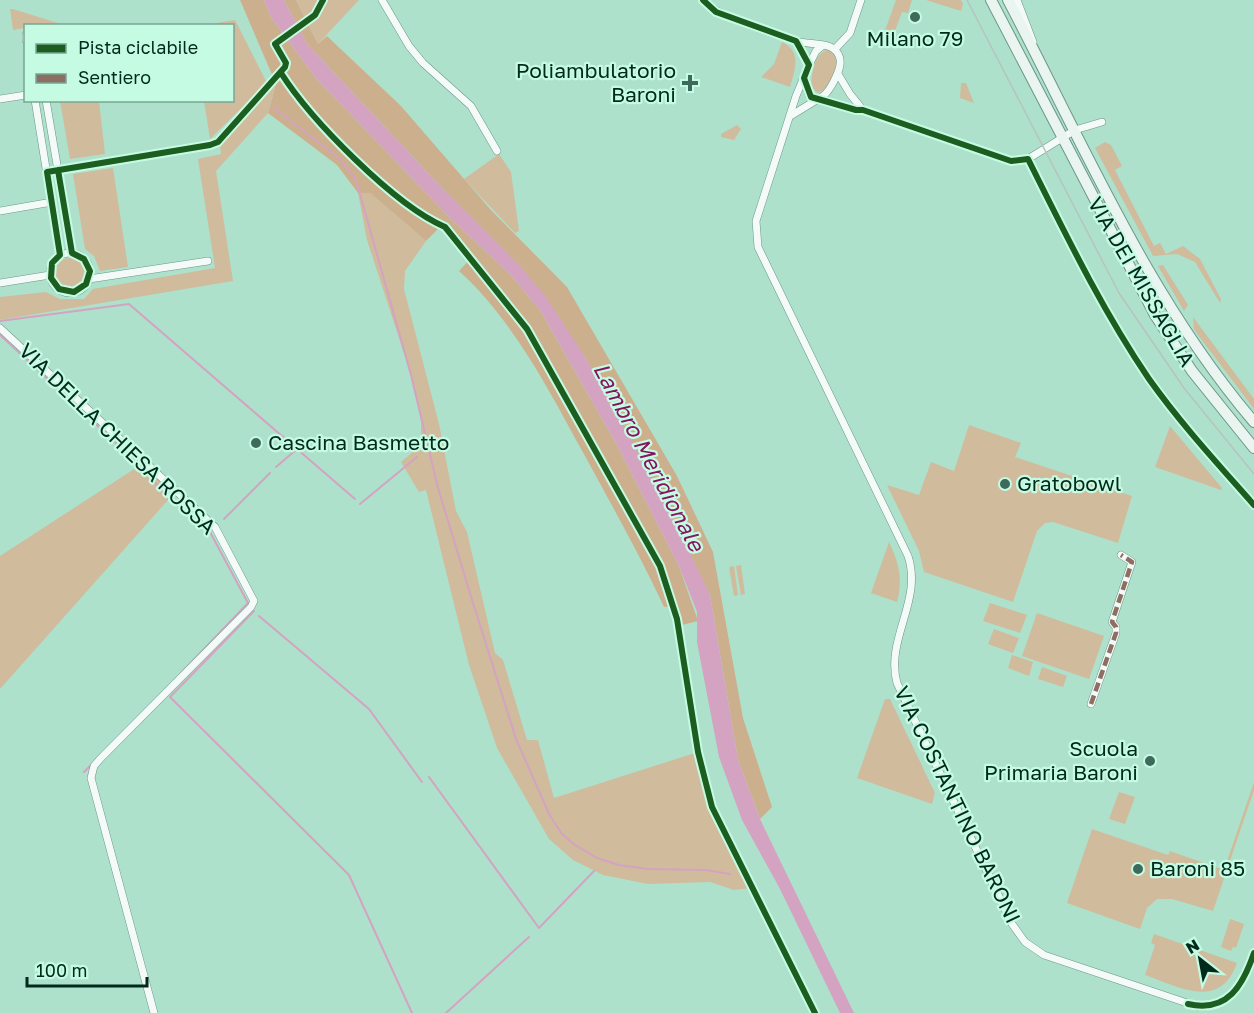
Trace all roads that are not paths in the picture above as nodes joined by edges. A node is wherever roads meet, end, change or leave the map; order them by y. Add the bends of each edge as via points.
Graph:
1 (382, 0) edge
2 (704, 0) edge
3 (861, 0) edge
4 (991, 0) edge
5 (1008, 0) edge
6 (1017, 0) edge
7 (796, 41) junction
8 (822, 46) junction
9 (835, 49) junction
10 (1036, 53) junction
11 (809, 65) junction
12 (838, 74) junction
13 (804, 78) junction
14 (24, 95) edge
15 (0, 99) edge
16 (819, 99) junction
17 (35, 102) edge
18 (46, 102) edge
19 (864, 110) junction
20 (792, 115) junction
21 (1102, 122) dead end
22 (1075, 130) junction
23 (1062, 136) junction
24 (210, 145) dead end
25 (497, 151) dead end
26 (1028, 159) junction
27 (58, 170) junction
28 (47, 172) junction
29 (52, 202) junction
30 (0, 211) edge
31 (72, 253) junction
32 (60, 255) junction
33 (208, 261) dead end
34 (50, 275) junction
35 (88, 279) junction
36 (0, 283) edge
37 (0, 328) edge
38 (1254, 422) edge
39 (1254, 448) edge
40 (1254, 506) edge
41 (1121, 555) dead end
42 (1091, 705) dead end
43 (1254, 953) edge
44 (154, 1013) edge

1 - 25 street via 423,63 471,106
2 - 7 street via 716,12
3 - 9 street via 850,33
4 - 23 main road, VIA DEI MISSAGLIA
5 - 10 main road, VIA DEI MISSAGLIA
6 - 10 street, VIA DEI MISSAGLIA via 1031,30
7 - 8 street
7 - 11 street
8 - 9 street
8 - 11 street, VIA COSTANTINO BARONI
9 - 12 street via 841,60
10 - 22 main road, VIA DEI MISSAGLIA
11 - 13 street, VIA COSTANTINO BARONI
12 - 16 street
12 - 19 street
13 - 16 street via 809,95
13 - 20 street, VIA COSTANTINO BARONI
14 - 15 street
16 - 19 street
16 - 20 street
17 - 28 street
18 - 27 street
19 - 26 street via 1011,161
20 - 43 street, VIA COSTANTINO BARONI via 756,221 758,247 908,556 913,587 894,657 897,683 1012,924 1025,942 1044,955 1199,1006 1214,1004 1236,990 1245,979
21 - 22 street
22 - 23 street
22 - 38 main road, VIA DEI MISSAGLIA via 1154,280 1227,391
23 - 26 street
23 - 39 main road, VIA DEI MISSAGLIA via 1167,336
24 - 27 street
26 - 40 street via 1086,273 1148,377 1176,416
27 - 28 street
27 - 31 street
28 - 29 street
29 - 30 street
29 - 32 street
31 - 32 street
31 - 35 street via 87,262
32 - 34 street via 52,263
33 - 35 street
34 - 35 street via 56,286 69,292 82,288
34 - 36 street
37 - 44 street, VIA DELLA CHIESA ROSSA via 215,527 254,601 100,759 91,777
41 - 42 street via 1132,562 1113,619 1116,633

